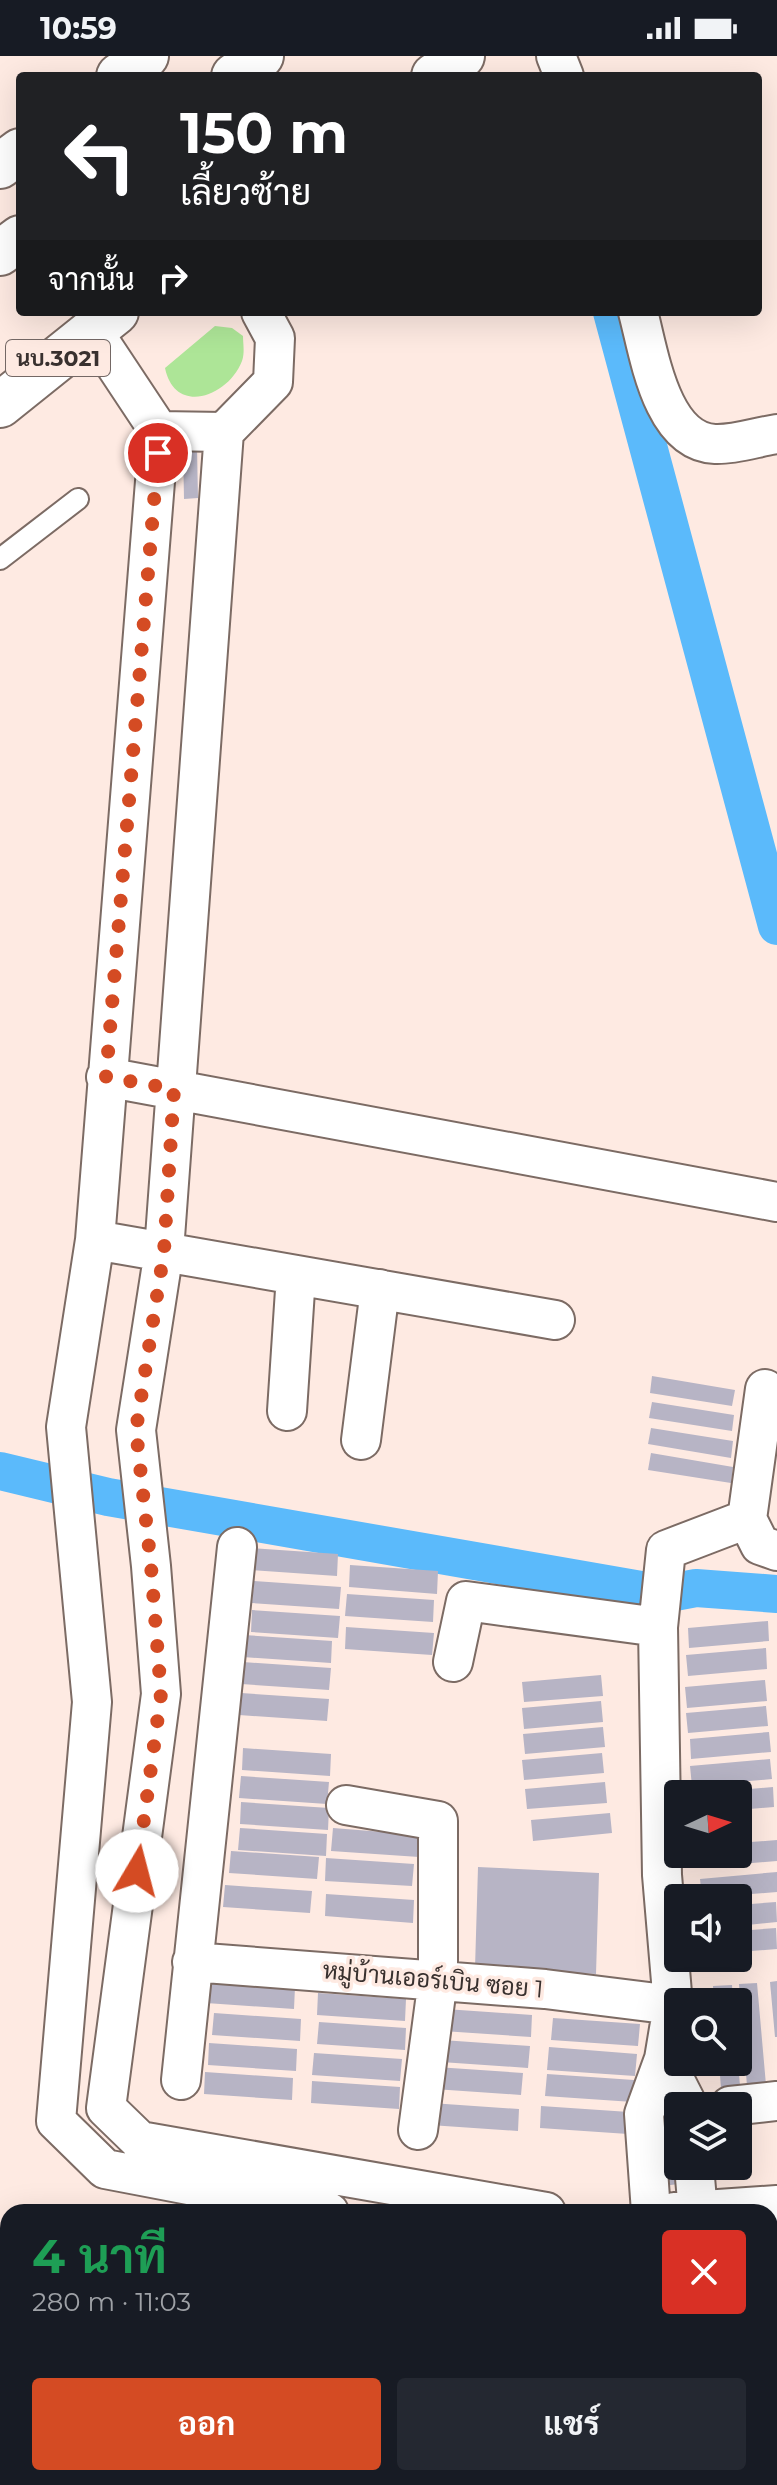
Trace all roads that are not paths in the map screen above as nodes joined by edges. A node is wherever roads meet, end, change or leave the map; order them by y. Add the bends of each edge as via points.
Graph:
1 (146, 56) edge
2 (261, 56) edge
3 (462, 56) edge
4 (124, 72) edge
5 (239, 72) edge
6 (440, 72) edge
7 (263, 316) edge
8 (639, 316) edge
9 (104, 321) edge
10 (0, 405) edge
11 (159, 431) junction
12 (224, 432) junction
13 (777, 434) edge
14 (78, 499) dead end
15 (0, 559) edge
16 (106, 1077) junction
17 (174, 1089) junction
18 (777, 1202) edge
19 (95, 1240) junction
20 (164, 1251) junction
21 (296, 1275) junction
22 (380, 1289) junction
23 (555, 1320) dead end
24 (765, 1389) dead end
25 (287, 1411) dead end
26 (361, 1440) dead end
27 (747, 1519) junction
28 (237, 1547) dead end
29 (777, 1551) edge
30 (658, 1625) junction
31 (453, 1662) dead end
32 (346, 1805) dead end
33 (192, 1962) junction
34 (438, 1979) junction
35 (672, 1988) edge
36 (664, 2004) edge
37 (664, 2059) edge
38 (181, 2080) dead end
39 (777, 2101) edge
40 (752, 2104) edge
41 (661, 2112) edge
42 (418, 2130) dead end
43 (693, 2180) edge
44 (287, 2204) edge
45 (500, 2204) edge
46 (652, 2204) edge
47 (691, 2204) edge

1 - 4 main road
2 - 5 main road
3 - 6 main road
7 - 12 street via 275,338 273,382
8 - 13 street via 657,385 677,426 691,439 715,444
9 - 10 main road, นบ.3021
9 - 11 street
11 - 12 street
11 - 16 street
12 - 17 street
14 - 15 lane
16 - 17 street
16 - 19 street
17 - 18 street
17 - 20 street
19 - 20 street
19 - 44 street via 66,1427 92,1702 56,2121 105,2169
20 - 21 street
20 - 45 street via 136,1430 161,1694 106,2108 140,2141
21 - 22 street
21 - 25 street
22 - 23 street
22 - 26 street
24 - 27 street
27 - 29 street via 760,1545
27 - 30 street via 666,1550
28 - 33 street
30 - 31 street via 466,1601
30 - 35 street via 662,1875
32 - 34 street via 438,1821
33 - 34 street, หมู่บ้านเออร์เบิน ซอย 1
33 - 38 street
34 - 36 street, หมู่บ้านเออร์เบิน ซอย 1
34 - 42 street
37 - 41 street
39 - 40 street
41 - 46 street
43 - 47 street

